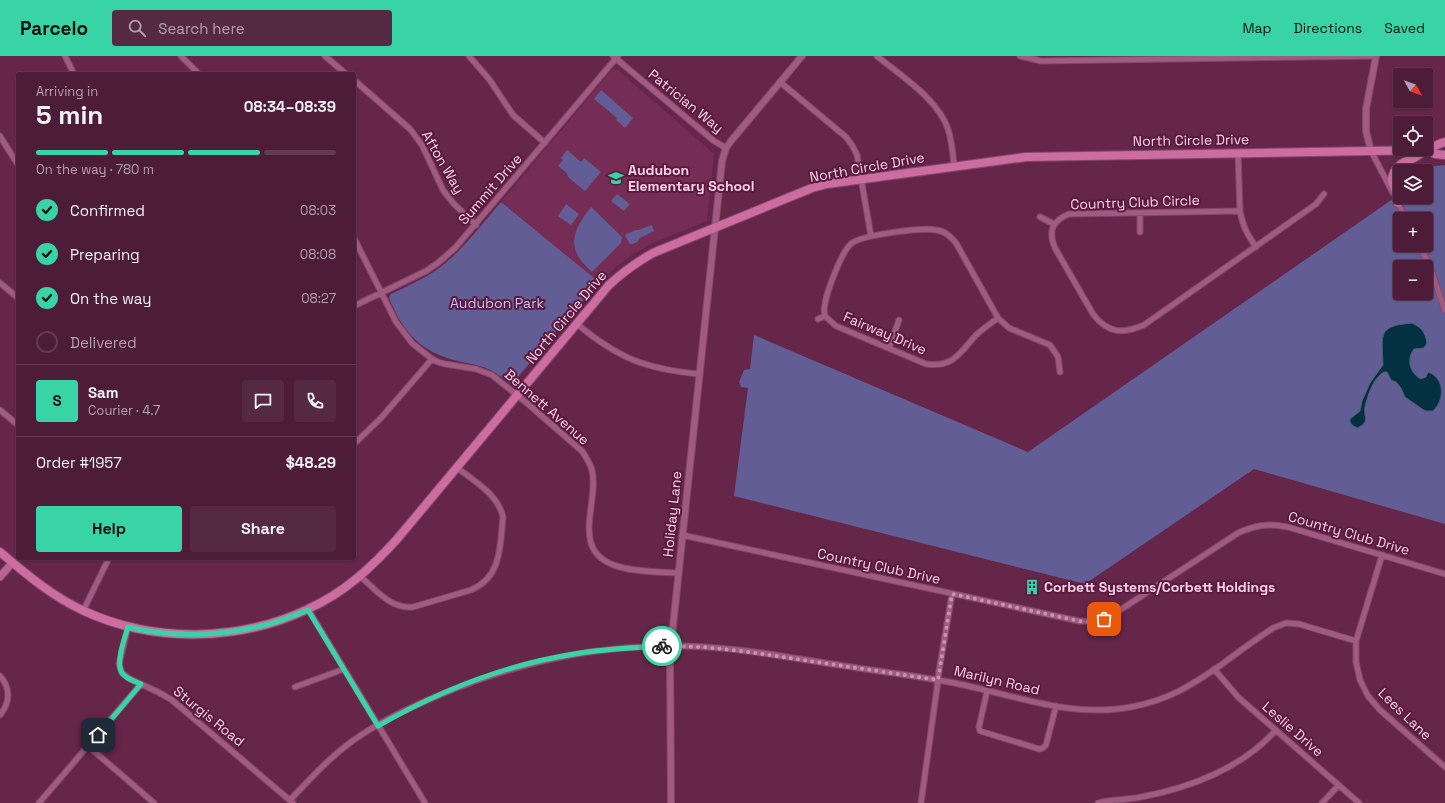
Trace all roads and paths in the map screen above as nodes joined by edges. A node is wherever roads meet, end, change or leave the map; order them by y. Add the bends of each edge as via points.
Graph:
1 (65, 56) edge
2 (181, 56) edge
3 (325, 56) edge
4 (469, 56) edge
5 (802, 56) edge
6 (877, 56) edge
7 (1020, 56) edge
8 (1376, 56) edge
9 (616, 57) edge
10 (1128, 58) edge
11 (73, 72) edge
12 (197, 72) edge
13 (344, 72) edge
14 (356, 82) edge
15 (780, 82) junction
16 (0, 136) edge
17 (1445, 142) edge
18 (545, 143) junction
19 (1433, 147) edge
20 (726, 148) junction
21 (1371, 151) junction
22 (1393, 151) edge
23 (1238, 152) junction
24 (1433, 153) edge
25 (1445, 155) edge
26 (1417, 156) edge
27 (16, 162) edge
28 (1401, 164) edge
29 (954, 166) junction
30 (861, 180) junction
31 (1393, 193) edge
32 (1324, 194) dead end
33 (1240, 211) junction
34 (1140, 213) junction
35 (1040, 217) dead end
36 (1054, 224) junction
37 (476, 225) junction
38 (714, 228) junction
39 (1140, 232) dead end
40 (871, 236) junction
41 (356, 242) edge
42 (1256, 247) junction
43 (1423, 252) edge
44 (0, 283) edge
45 (382, 293) junction
46 (16, 296) edge
47 (356, 305) edge
48 (1445, 311) edge
49 (825, 316) junction
50 (998, 318) junction
51 (818, 319) dead end
52 (899, 320) dead end
53 (577, 324) junction
54 (889, 348) junction
55 (432, 359) junction
56 (1060, 372) dead end
57 (699, 374) junction
58 (518, 395) junction
59 (0, 410) edge
60 (16, 423) edge
61 (356, 442) edge
62 (456, 467) junction
63 (682, 535) junction
64 (0, 552) edge
65 (1382, 555) junction
66 (108, 560) edge
67 (12, 563) junction
68 (678, 573) junction
69 (1445, 574) edge
70 (360, 576) junction
71 (0, 577) edge
72 (952, 594) junction
73 (308, 610) junction
74 (84, 611) junction
75 (128, 627) junction
76 (1356, 641) junction
77 (671, 646) junction
78 (344, 669) junction
79 (1214, 669) junction
80 (0, 676) edge
81 (938, 680) junction
82 (141, 684) junction
83 (295, 687) dead end
84 (987, 691) junction
85 (1056, 706) junction
86 (0, 715) edge
87 (378, 726) junction
88 (1276, 730) junction
89 (88, 746) junction
90 (1445, 767) edge
91 (1338, 785) junction
92 (291, 802) edge
93 (39, 803) edge
94 (154, 803) edge
95 (424, 803) edge
96 (671, 803) edge
97 (921, 803) edge
98 (1098, 803) edge
99 (1322, 803) edge
100 (1359, 803) edge

1 - 11 street
2 - 12 street
3 - 13 street
4 - 18 street via 514,115
5 - 15 street
6 - 29 street via 934,106 948,129
7 - 10 street via 1041,61
8 - 10 street
8 - 21 street via 1366,109 1366,132
9 - 18 street, Summit Drive
9 - 20 street, Patrician Way via 714,141
14 - 37 street, Afton Way via 410,129 422,145 443,190 456,207
15 - 20 street
15 - 30 street via 846,137 857,154
16 - 27 street
17 - 19 main road, North Circle Drive
18 - 37 street, Summit Drive
20 - 38 street, Holiday Lane
21 - 22 main road, North Circle Drive
21 - 23 main road, North Circle Drive
21 - 31 street
23 - 29 main road, North Circle Drive via 1026,157
23 - 33 street
24 - 25 main road, North Circle Drive
26 - 28 main road
29 - 30 main road, North Circle Drive
30 - 38 main road, North Circle Drive via 812,188
30 - 40 street
32 - 42 street, Country Club Circle via 1316,204
33 - 34 street, Country Club Circle
33 - 42 street via 1245,231
34 - 36 street, Country Club Circle via 1069,214
34 - 39 street
35 - 36 street
36 - 42 street, Country Club Circle via 1051,235 1055,248 1093,314 1103,325 1116,331 1144,325
37 - 45 street, Summit Drive via 434,266
38 - 53 main road, North Circle Drive via 637,262 609,285
38 - 57 street, Holiday Lane
40 - 49 street, Fairway Drive via 856,240 842,254 825,300
40 - 50 street, Fairway Drive via 928,229 947,234 956,243
41 - 45 street, Bennett Avenue
43 - 48 street
44 - 46 street
45 - 47 street, Summit Drive
45 - 55 street, Bennett Avenue via 401,331 412,344
49 - 51 street
49 - 54 street, Fairway Drive via 836,326
50 - 54 street, Fairway Drive via 977,334 954,359 942,364 926,364
50 - 56 street, Fairway Drive via 1009,328 1050,345 1058,357
52 - 54 street
53 - 57 street via 601,344 631,359 667,371
53 - 58 main road, North Circle Drive
55 - 58 street, Bennett Avenue via 486,372
55 - 61 street via 382,418
57 - 63 street, Holiday Lane
58 - 62 main road, North Circle Drive
58 - 68 street, Bennett Avenue via 587,458 593,477 590,538 600,557 621,568
59 - 60 street
62 - 70 main road, North Circle Drive via 386,551
62 - 70 street via 490,494 502,511 496,565 488,579 471,590 406,608 388,602
63 - 68 street, Holiday Lane
63 - 72 street, Country Club Drive
64 - 67 main road, North Circle Drive
65 - 69 street, Country Club Drive
65 - 72 street, Country Club Drive via 1272,524 1254,526 1238,532 1111,616 1096,621 1079,621
65 - 76 street, Lees Lane
66 - 74 street
67 - 71 main road
67 - 74 main road, North Circle Drive via 52,593
68 - 77 street, Holiday Lane
70 - 73 main road, North Circle Drive
72 - 81 street
73 - 75 main road, North Circle Drive via 266,625 203,634 184,635
73 - 78 street
74 - 75 main road, North Circle Drive
75 - 82 street, Sturgis Road via 120,657 120,669 125,676
76 - 79 street, Marilyn Road via 1298,624 1286,623 1273,628
76 - 90 street, Lees Lane via 1357,671 1368,696 1387,717
77 - 81 street, Marilyn Road via 751,652
77 - 87 street, Marilyn Road via 597,650 535,662 464,684 417,704
77 - 96 street, Holiday Lane
78 - 83 street
78 - 87 street
79 - 85 street, Marilyn Road via 1177,693 1142,705 1099,711
79 - 88 street, Leslie Drive via 1234,693
80 - 86 street via 5,683 8,696 6,708
81 - 84 street, Marilyn Road
81 - 97 street
82 - 89 street
82 - 92 street, Sturgis Road via 166,696 187,712
84 - 85 street, Marilyn Road
84 - 85 street via 980,731 1039,748 1046,745
87 - 92 street, Marilyn Road via 352,741 329,760
87 - 95 street
88 - 91 street, Leslie Drive
88 - 98 street via 1250,754 1199,781 1152,795
89 - 93 street
89 - 94 street
91 - 99 street
91 - 100 street, Leslie Drive

